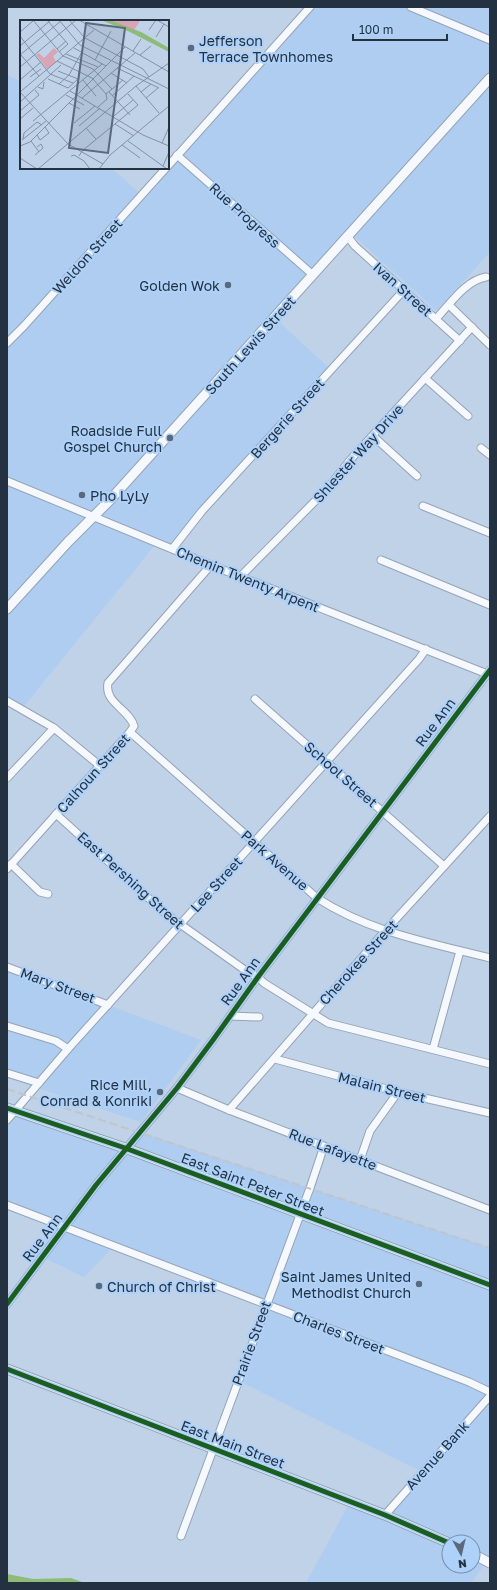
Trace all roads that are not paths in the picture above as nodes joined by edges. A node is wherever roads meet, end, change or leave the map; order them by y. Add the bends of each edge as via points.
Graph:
1 (310, 7) edge
2 (411, 7) edge
3 (490, 40) edge
4 (490, 78) edge
5 (178, 155) junction
6 (169, 165) edge
7 (165, 169) edge
8 (348, 237) junction
9 (313, 275) junction
10 (486, 277) dead end
11 (404, 290) junction
12 (449, 305) junction
13 (436, 319) junction
14 (472, 328) junction
15 (460, 341) junction
16 (7, 343) edge
17 (490, 345) edge
18 (425, 378) junction
19 (468, 416) dead end
20 (373, 436) junction
21 (481, 448) dead end
22 (490, 455) edge
23 (417, 476) dead end
24 (7, 481) edge
25 (423, 506) dead end
26 (92, 517) junction
27 (490, 533) edge
28 (173, 548) junction
29 (381, 560) dead end
30 (211, 565) junction
31 (241, 576) junction
32 (490, 605) edge
33 (7, 609) edge
34 (426, 649) junction
35 (489, 673) edge
36 (255, 699) dead end
37 (7, 701) edge
38 (54, 728) junction
39 (130, 732) junction
40 (326, 761) junction
41 (99, 765) junction
42 (7, 778) edge
43 (383, 812) junction
44 (56, 814) junction
45 (490, 816) edge
46 (253, 842) junction
47 (9, 866) edge
48 (444, 866) junction
49 (48, 894) dead end
50 (317, 898) junction
51 (180, 925) junction
52 (386, 930) junction
53 (460, 951) junction
54 (490, 958) edge
55 (7, 967) edge
56 (258, 977) junction
57 (108, 1005) junction
58 (312, 1014) junction
59 (230, 1016) junction
60 (259, 1017) dead end
61 (7, 1026) edge
62 (68, 1049) junction
63 (433, 1050) junction
64 (275, 1059) junction
65 (490, 1064) edge
66 (7, 1073) edge
67 (39, 1083) junction
68 (176, 1088) junction
69 (398, 1092) junction
70 (11, 1109) edge
71 (229, 1110) junction
72 (490, 1113) edge
73 (7, 1120) edge
74 (324, 1146) junction
75 (125, 1148) junction
76 (360, 1160) junction
77 (7, 1206) edge
78 (490, 1210) edge
79 (299, 1214) junction
80 (65, 1227) junction
81 (490, 1285) edge
82 (7, 1304) edge
83 (265, 1304) junction
84 (7, 1369) edge
85 (490, 1392) edge
86 (490, 1396) edge
87 (212, 1449) junction
88 (385, 1515) junction
89 (181, 1536) dead end
90 (441, 1540) edge

1 - 5 street
2 - 3 street
4 - 8 main road, South Lewis Street
5 - 6 street
5 - 9 street, Rue Progress
7 - 16 street, Weldon Street
8 - 9 main road, South Lewis Street
8 - 11 street, Ivan Street
9 - 26 main road, South Lewis Street
10 - 12 street via 471,283
11 - 13 street, Ivan Street
11 - 28 street, Bergerie Street via 202,511
12 - 13 street
12 - 14 street
13 - 15 street, Ivan Street
14 - 15 street, Shlester Way Drive
14 - 17 street
15 - 18 street, Shlester Way Drive
18 - 19 street
18 - 20 street, Shlester Way Drive
20 - 23 street
20 - 31 street, Shlester Way Drive via 327,489
21 - 22 street
24 - 26 street, Chemin Twenty Arpent
25 - 27 street
26 - 28 street, Chemin Twenty Arpent
26 - 33 main road, South Lewis Street
28 - 30 street, Chemin Twenty Arpent
29 - 32 street
30 - 31 street, Chemin Twenty Arpent
30 - 39 street, Calhoun Street via 108,683 106,690 109,698 132,719 134,726
31 - 34 street, Chemin Twenty Arpent
34 - 35 street, Chemin Twenty Arpent
34 - 40 street, Lee Street
35 - 43 street, Rue Ann
36 - 40 street, School Street
37 - 38 street
38 - 41 street
38 - 42 street
39 - 41 street, Calhoun Street
39 - 46 street, Park Avenue
40 - 43 street, School Street
40 - 46 street, Lee Street
41 - 44 street, Calhoun Street
43 - 48 street, School Street
43 - 50 street, Rue Ann
44 - 47 street, Calhoun Street
44 - 51 street, East Pershing Street
45 - 48 street, Cherokee Street
46 - 50 street, Park Avenue
46 - 51 street, Lee Street
47 - 49 street via 40,892
48 - 52 street, Cherokee Street
50 - 52 street, Park Avenue via 333,909
50 - 56 street, Rue Ann
51 - 56 street, East Pershing Street via 249,974
51 - 57 street, Lee Street
52 - 53 street, Park Avenue
52 - 58 street, Cherokee Street
53 - 54 street, Park Avenue
53 - 63 street
55 - 57 street, Mary Street
56 - 58 street, East Pershing Street
56 - 59 street, Rue Ann
57 - 62 street, Lee Street
58 - 63 street, East Pershing Street via 328,1023
58 - 64 street, Cherokee Street
59 - 60 street
59 - 68 street, Rue Ann
61 - 62 street via 56,1041
62 - 67 street, Lee Street
63 - 65 street, East Pershing Street
64 - 69 street, Malain Street
64 - 71 street, Cherokee Street
66 - 67 street
67 - 70 street, Lee Street
68 - 71 street, Rue Lafayette
68 - 75 street, Rue Ann
69 - 72 street, Malain Street
69 - 76 street via 370,1131
70 - 73 street, Lee Street
70 - 75 main road, East Saint Peter Street
71 - 74 street, Rue Lafayette
74 - 76 street, Rue Lafayette
74 - 79 street, Prairie Street
75 - 79 main road, East Saint Peter Street
75 - 80 street, Rue Ann
76 - 78 street, Rue Lafayette
77 - 80 street, Charles Street
79 - 81 main road, East Saint Peter Street
79 - 83 street, Prairie Street
80 - 82 street, Rue Ann
80 - 83 street, Charles Street
83 - 85 street, Charles Street
83 - 87 street, Prairie Street
84 - 87 main road, East Main Street
86 - 88 street, Avenue Bank
87 - 88 main road, East Main Street
87 - 89 street, Prairie Street
88 - 90 main road, East Main Street

